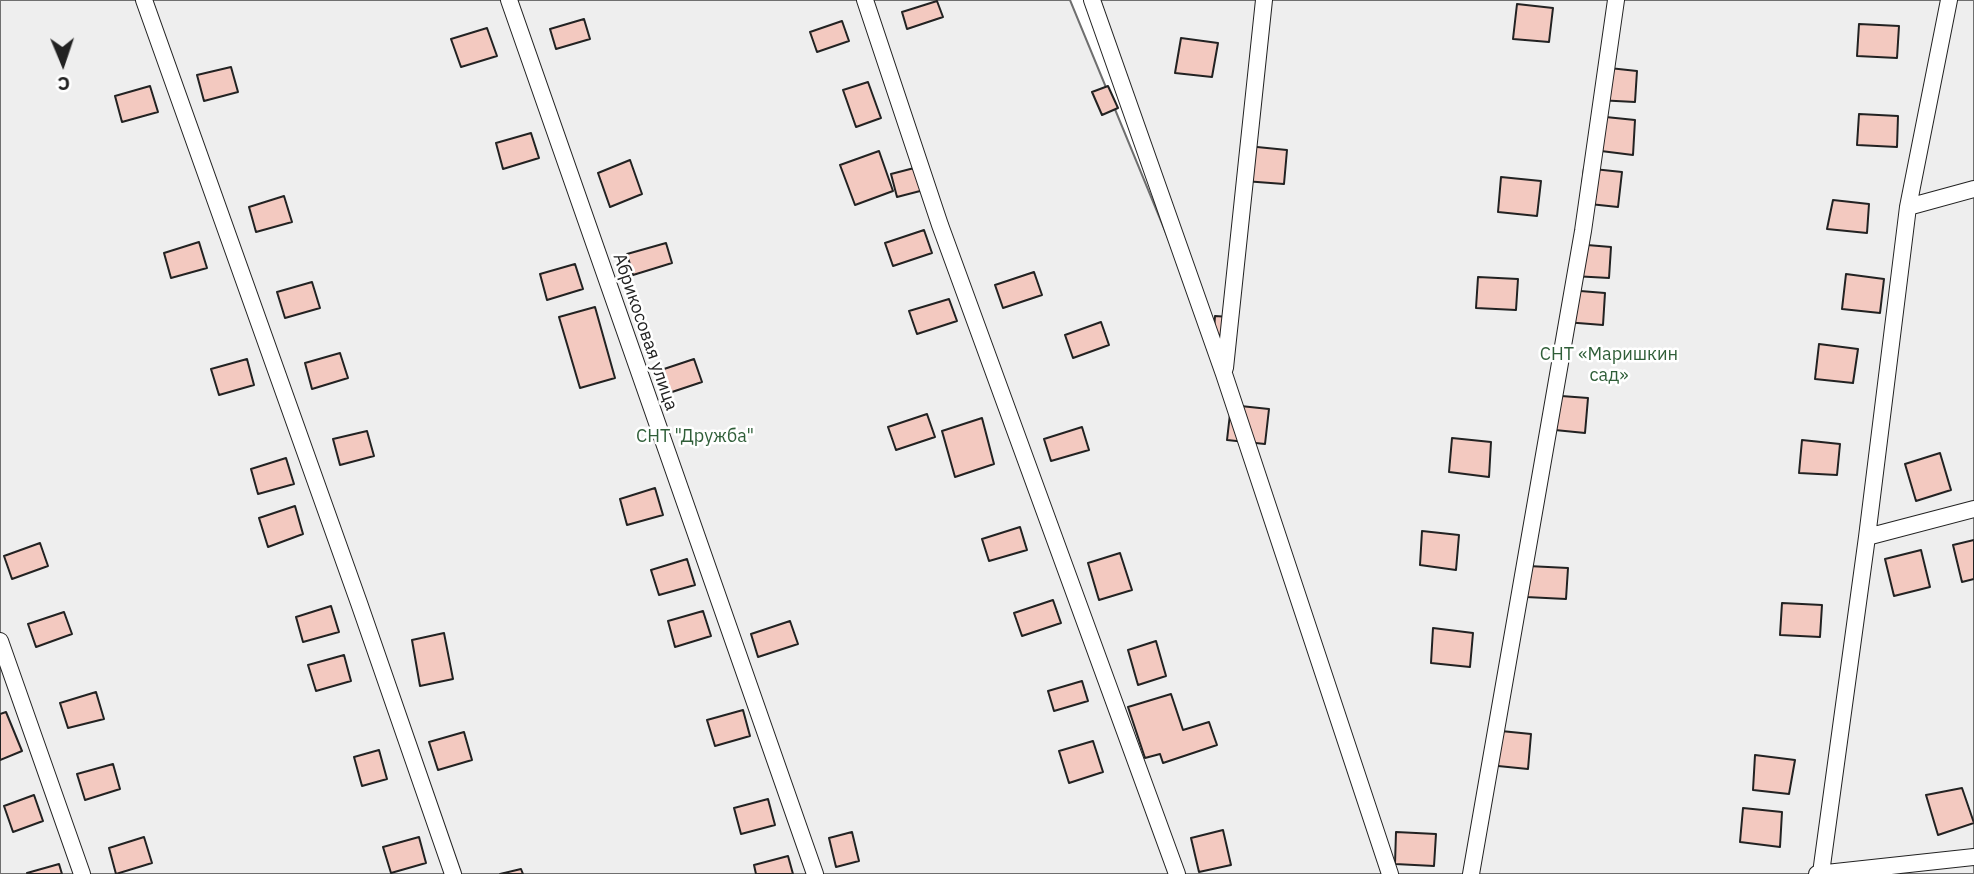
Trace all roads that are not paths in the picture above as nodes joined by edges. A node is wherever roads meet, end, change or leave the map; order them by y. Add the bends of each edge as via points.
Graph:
1 (144, 0) edge
2 (509, 0) edge
3 (865, 0) edge
4 (1092, 0) edge
5 (1264, 0) edge
6 (1616, 0) edge
7 (1949, 0) edge
8 (1974, 189) edge
9 (1908, 207) junction
10 (1224, 374) junction
11 (1974, 509) edge
12 (1867, 537) junction
13 (0, 641) edge
14 (1974, 857) edge
15 (82, 874) edge
16 (453, 874) edge
17 (816, 874) edge
18 (1177, 874) edge
19 (1390, 874) edge
20 (1471, 874) edge
21 (1819, 874) edge

1 - 16 lane
2 - 17 lane, Абрикосовая улица
3 - 18 lane via 940,225
4 - 10 lane
5 - 10 lane
6 - 20 lane via 1583,231
7 - 9 lane
8 - 9 lane
9 - 12 lane
10 - 19 lane
11 - 12 lane
12 - 21 lane
13 - 15 lane
14 - 21 lane

